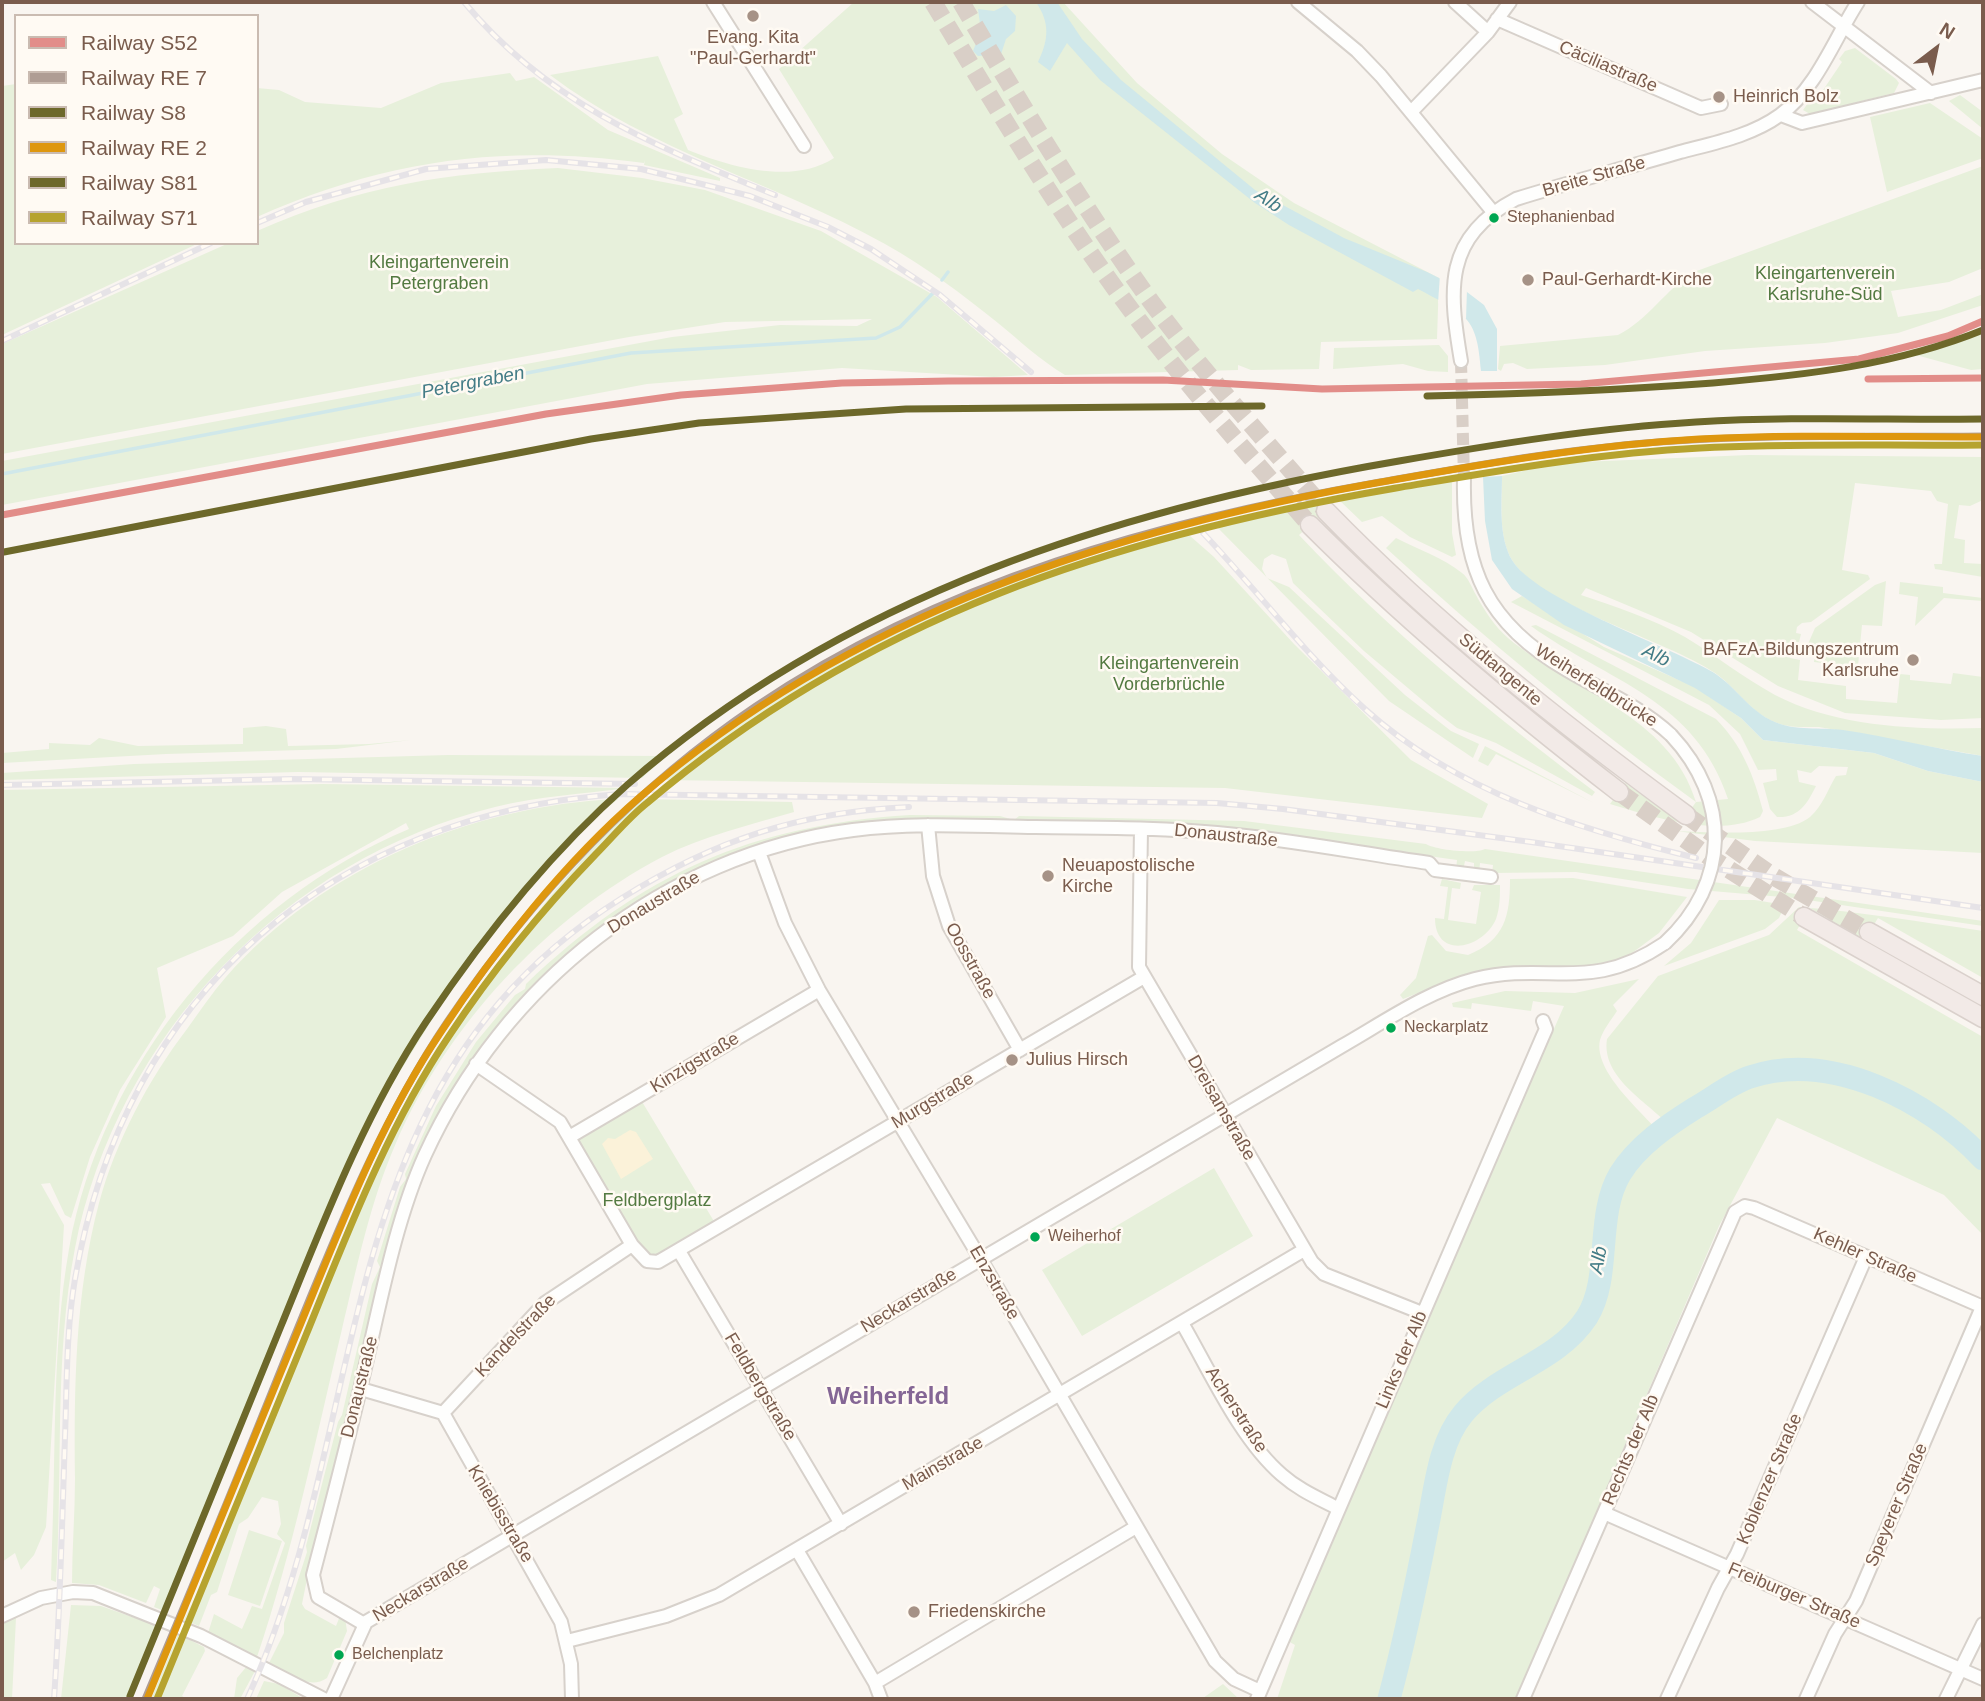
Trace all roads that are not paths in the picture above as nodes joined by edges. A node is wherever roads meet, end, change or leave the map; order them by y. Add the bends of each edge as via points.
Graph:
1 (713, 2) edge
2 (1298, 2) edge
3 (1455, 2) edge
4 (1510, 2) edge
5 (1812, 2) edge
6 (1858, 2) edge
7 (1497, 19) junction
8 (1845, 25) junction
9 (1488, 32) junction
10 (1983, 80) edge
11 (1931, 93) junction
12 (1721, 104) dead end
13 (1413, 110) junction
14 (1781, 115) junction
15 (804, 146) dead end
16 (1493, 212) junction
17 (1461, 361) tunnel mouth
18 (1464, 479) tunnel mouth
19 (1326, 511) tunnel mouth
20 (1310, 525) tunnel mouth
21 (1619, 792) tunnel mouth
22 (1686, 815) tunnel mouth
23 (928, 825) junction
24 (1141, 829) junction
25 (759, 852) junction
26 (1492, 877) dead end
27 (1804, 917) tunnel mouth
28 (1869, 932) tunnel mouth
29 (1144, 977) junction
30 (1456, 985) joint
31 (819, 990) junction
32 (1983, 996) edge
33 (1983, 1018) edge
34 (1543, 1021) dead end
35 (1020, 1050) junction
36 (476, 1064) junction
37 (1226, 1114) junction
38 (898, 1122) junction
39 (571, 1136) junction
40 (1745, 1206) joint
41 (632, 1245) junction
42 (1304, 1250) junction
43 (679, 1251) junction
44 (1866, 1256) junction
45 (980, 1258) junction
46 (1983, 1307) edge
47 (1422, 1313) junction
48 (1182, 1323) junction
49 (361, 1389) junction
50 (761, 1390) junction
51 (1059, 1395) junction
52 (443, 1413) junction
53 (1337, 1508) junction
54 (1604, 1513) junction
55 (841, 1524) junction
56 (1136, 1527) junction
57 (513, 1536) junction
58 (797, 1550) junction
59 (1729, 1568) junction
60 (2, 1616) edge
61 (1846, 1618) junction
62 (364, 1624) junction
63 (1983, 1624) edge
64 (566, 1641) junction
65 (1961, 1669) junction
66 (1983, 1678) edge
67 (875, 1683) junction
68 (1258, 1695) edge
69 (324, 1699) edge
70 (331, 1699) edge
71 (572, 1699) edge
72 (881, 1699) edge
73 (1523, 1699) edge
74 (1667, 1699) edge
75 (1806, 1699) edge
76 (1946, 1699) edge

1 - 15 street
2 - 13 street via 1357,51
3 - 9 street
4 - 7 street
5 - 8 street
6 - 8 street
7 - 9 street
7 - 12 street, Cäciliastraße via 1701,108
8 - 11 street
8 - 14 street via 1828,56
9 - 13 street
10 - 11 street
11 - 14 street via 1802,123
13 - 16 street
14 - 16 street, Breite Straße via 1723,141 1527,195
16 - 17 street via 1464,246 1453,282 1452,311
18 - 30 street, Weiherfeldbrücke, bridge via 1465,534 1471,560 1503,619 1547,657 1635,707 1671,735 1694,762 1706,787 1715,845 1701,898 1688,919 1665,943 1632,963 1600,973 1492,977
19 - 22 highway, Südtangente via 1487,661
20 - 21 highway, Südtangente via 1456,661
23 - 24 street, Donaustraße
23 - 25 street, Donaustraße via 852,830
23 - 35 street, Oosstraße via 933,876 949,926
24 - 26 street, Donaustraße via 1234,835 1429,863 1435,870
24 - 29 street, Dreisamstraße via 1139,967
25 - 31 street, Enzstraße via 785,923
25 - 36 street, Donaustraße via 669,890 576,953 525,1002
27 - 33 highway
28 - 32 highway
29 - 35 street, Murgstraße
29 - 37 street, Dreisamstraße
30 - 37 street, Neckarstraße
31 - 38 street, Enzstraße
31 - 39 street, Kinzigstraße
34 - 47 street, Links der Alb via 1546,1029
35 - 38 street, Murgstraße
36 - 39 street via 560,1122
36 - 49 street, Donaustraße via 419,1170
37 - 42 street, Dreisamstraße
37 - 45 street, Neckarstraße
38 - 43 street, Murgstraße
38 - 45 street, Enzstraße
39 - 41 street
40 - 44 street, Kehler Straße
40 - 54 street, Rechts der Alb via 1730,1222
41 - 43 street via 647,1261 658,1262
41 - 52 street, Kandelstraße via 545,1303
42 - 47 street, Dreisamstraße via 1324,1274
42 - 48 street, Mainstraße
43 - 50 street, Feldbergstraße
44 - 46 street, Kehler Straße
44 - 59 street, Koblenzer Straße
45 - 50 street, Neckarstraße
45 - 51 street, Enzstraße
46 - 61 street, Speyerer Straße
47 - 53 street, Links der Alb
48 - 51 street, Mainstraße
48 - 53 street, Acherstraße via 1244,1429 1273,1467 1297,1487
49 - 52 street
49 - 62 street, Donaustraße via 313,1583 325,1603
50 - 55 street, Feldbergstraße
50 - 57 street, Neckarstraße
51 - 55 street, Mainstraße
51 - 56 street, Enzstraße
52 - 57 street, Kniebisstraße
53 - 68 street, Links der Alb
54 - 59 street, Freiburger Straße
54 - 73 street, Rechts der Alb
55 - 58 street, Mainstraße
56 - 67 street
56 - 68 street, Enzstraße via 1219,1666
57 - 62 street, Neckarstraße
57 - 64 street, Kniebisstraße via 549,1597
58 - 64 street, Mainstraße via 699,1605
58 - 67 street
59 - 61 street, Freiburger Straße
59 - 74 street, Koblenzer Straße
60 - 69 street via 41,1598 73,1592 93,1594 201,1636
61 - 65 street, Freiburger Straße
61 - 75 street, Speyerer Straße
62 - 70 street
63 - 65 street
64 - 71 street, Kniebisstraße
65 - 66 street, Freiburger Straße
65 - 76 street
67 - 72 street

